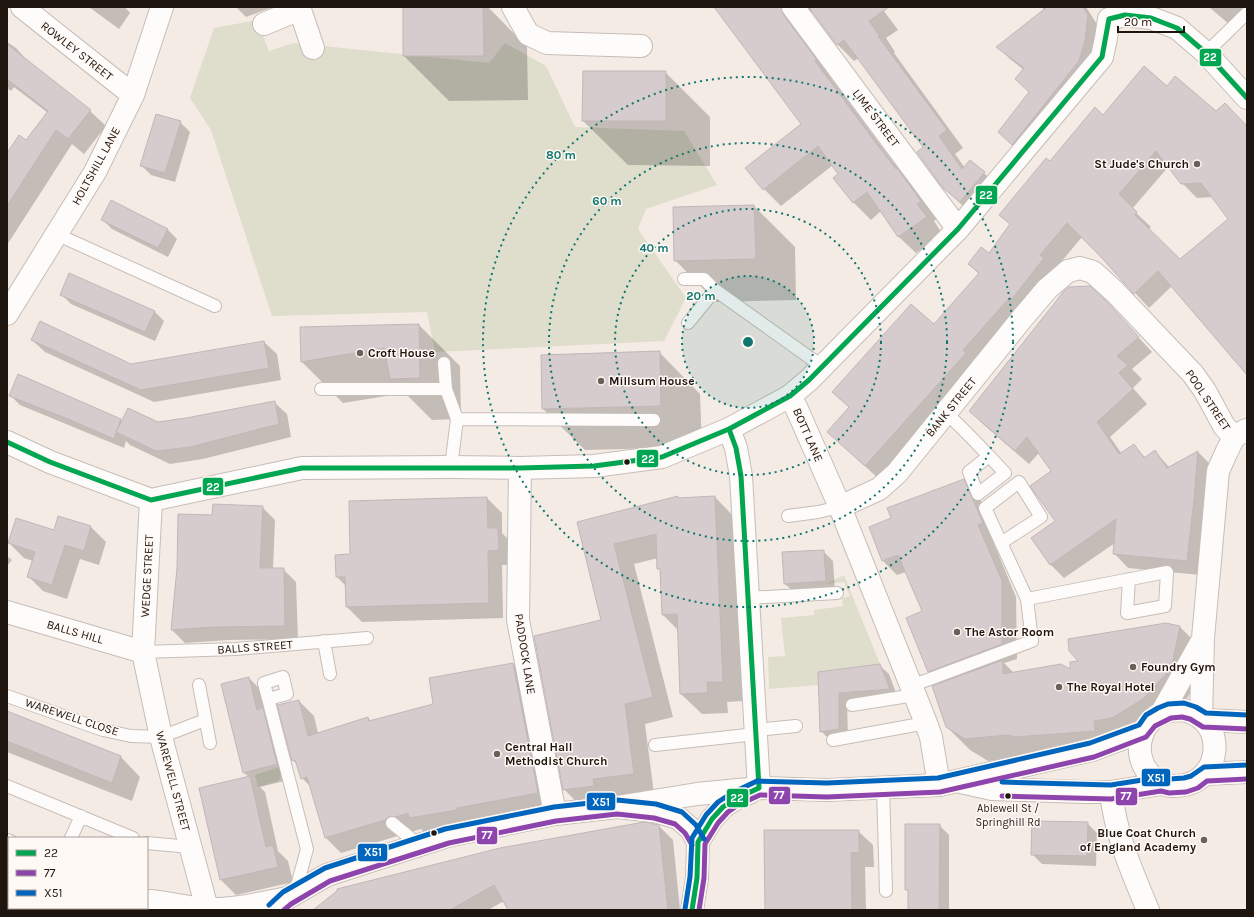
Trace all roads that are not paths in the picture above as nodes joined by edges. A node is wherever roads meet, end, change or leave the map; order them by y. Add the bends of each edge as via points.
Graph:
1 (22, 7) edge
2 (162, 7) edge
3 (513, 7) edge
4 (793, 7) edge
5 (299, 8) edge
6 (1106, 13) edge
7 (1247, 13) edge
8 (264, 24) dead end
9 (641, 46) dead end
10 (313, 48) dead end
11 (1206, 53) junction
12 (133, 95) junction
13 (1247, 98) edge
14 (958, 229) junction
15 (56, 234) junction
16 (684, 279) dead end
17 (1047, 289) joint
18 (715, 290) junction
19 (215, 306) dead end
20 (7, 314) edge
21 (688, 323) dead end
22 (444, 363) dead end
23 (823, 367) junction
24 (321, 389) dead end
25 (446, 389) junction
26 (790, 396) junction
27 (946, 413) junction
28 (457, 419) junction
29 (654, 420) dead end
30 (730, 429) junction
31 (1241, 433) edge
32 (7, 442) edge
33 (988, 456) dead end
34 (451, 467) junction
35 (520, 468) junction
36 (151, 500) junction
37 (840, 507) junction
38 (788, 516) dead end
39 (1001, 543) junction
40 (1129, 579) dead end
41 (838, 593) dead end
42 (747, 598) junction
43 (1027, 599) junction
44 (7, 612) edge
45 (367, 638) dead end
46 (1203, 638) junction
47 (324, 641) junction
48 (143, 652) junction
49 (330, 674) dead end
50 (199, 685) dead end
51 (913, 690) junction
52 (7, 696) edge
53 (268, 699) dead end
54 (852, 705) dead end
55 (1161, 714) junction
56 (1202, 719) junction
57 (205, 720) junction
58 (1247, 722) edge
59 (926, 723) junction
60 (796, 726) dead end
61 (1143, 730) junction
62 (756, 732) junction
63 (161, 737) junction
64 (833, 740) dead end
65 (210, 744) dead end
66 (656, 745) dead end
67 (1247, 772) edge
68 (1205, 774) junction
69 (949, 783) junction
70 (1161, 784) junction
71 (7, 786) edge
72 (759, 788) junction
73 (883, 788) junction
74 (1111, 792) junction
75 (617, 807) junction
76 (556, 814) junction
77 (81, 816) junction
78 (392, 823) dead end
79 (71, 837) edge
80 (131, 837) edge
81 (698, 842) junction
82 (148, 843) edge
83 (420, 845) junction
84 (190, 847) junction
85 (886, 891) dead end
86 (149, 900) edge
87 (286, 900) edge
88 (204, 909) junction
89 (173, 910) edge
90 (692, 910) edge
91 (1148, 910) edge

1 - 12 street, ROWLEY STREET
2 - 12 street, HOLTSHILL LANE
3 - 9 street via 528,34 547,44
4 - 14 street, LIME STREET
5 - 8 street
5 - 10 street
6 - 11 street via 1151,18 1177,28
6 - 14 street, BOTT LANE via 1106,38 1102,57
7 - 11 lane
11 - 13 street
12 - 15 street, HOLTSHILL LANE via 95,172
14 - 23 street, BOTT LANE
15 - 19 lane
15 - 20 street, HOLTSHILL LANE
16 - 18 lane via 704,279
17 - 27 street, BANK STREET
17 - 31 street, POOL STREET via 1068,270 1080,268 1093,272 1193,374 1224,426
18 - 21 lane
18 - 23 lane
22 - 25 lane
23 - 26 street, BOTT LANE
24 - 25 lane
25 - 28 lane
26 - 30 street
26 - 37 street, BOTT LANE
27 - 33 lane
27 - 37 street, BANK STREET via 897,474 879,489
28 - 29 lane
28 - 34 lane
30 - 35 street via 662,456 594,466
30 - 42 street via 741,476
31 - 46 street, POOL STREET via 1227,451 1218,471
32 - 36 street via 50,462
34 - 35 street
34 - 36 street via 302,468
35 - 76 street, PADDOCK LANE via 518,620
36 - 48 street, WEDGE STREET
37 - 38 lane
37 - 51 street, BOTT LANE
39 - 39 lane via 985,508 1019,482 1041,517
39 - 43 lane
40 - 43 lane
41 - 42 lane
42 - 62 street
43 - 51 lane via 1032,641
44 - 48 street, BALLS HILL
45 - 47 lane, BALLS STREET
46 - 55 street, POOL STREET
46 - 56 street, POOL STREET
47 - 48 lane, BALLS STREET via 236,649
47 - 49 lane
48 - 63 street, WAREWELL STREET
50 - 57 lane
51 - 54 lane
51 - 59 street, BOTT LANE
52 - 63 lane, WAREWELL CLOSE via 103,730 131,736
53 - 87 lane via 307,849
55 - 56 street via 1183,710
55 - 61 street via 1150,721
56 - 58 street
56 - 68 street via 1212,731 1215,746 1213,761
57 - 63 lane
57 - 65 lane
59 - 64 lane
59 - 69 street, BOTT LANE
60 - 62 lane
61 - 69 street via 1092,750
61 - 70 street via 1139,752 1142,762 1151,776
62 - 66 lane
62 - 72 street
63 - 84 street, WAREWELL STREET
67 - 68 street
68 - 70 street via 1185,785
69 - 73 street
69 - 74 street via 992,789
70 - 74 street
71 - 77 lane
72 - 73 street
72 - 75 street via 698,794
72 - 81 street via 723,807
73 - 85 lane
74 - 91 street via 1113,810 1132,873
75 - 76 street
75 - 81 street via 655,811 678,818 691,829
76 - 83 street via 447,836
77 - 79 lane
77 - 80 lane
78 - 83 lane
81 - 90 street via 697,878
82 - 84 lane
83 - 87 street via 327,875
84 - 88 street, WAREWELL STREET via 205,901
86 - 88 street
86 - 89 street
87 - 88 street

